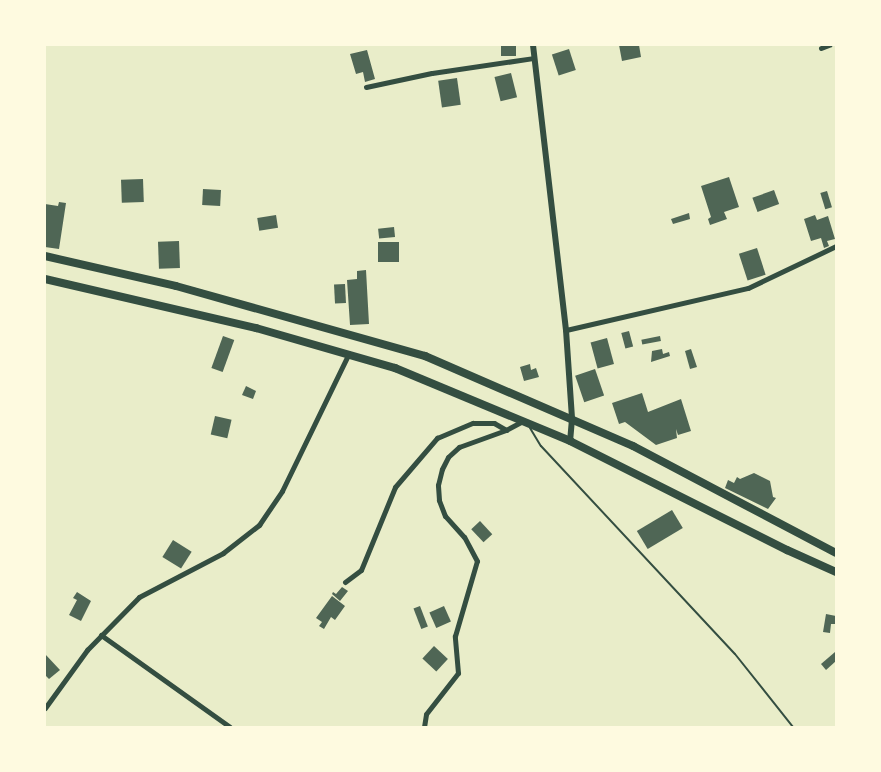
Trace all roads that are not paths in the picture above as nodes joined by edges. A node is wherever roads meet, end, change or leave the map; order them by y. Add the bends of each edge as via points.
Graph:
1 (533, 45) edge
2 (829, 45) edge
3 (821, 48) dead end
4 (533, 58) junction
5 (366, 87) dead end
6 (836, 246) edge
7 (45, 256) edge
8 (45, 279) edge
9 (566, 330) junction
10 (349, 353) junction
11 (572, 418) junction
12 (525, 420) junction
13 (506, 430) junction
14 (570, 441) junction
15 (836, 554) edge
16 (836, 572) edge
17 (345, 582) dead end
18 (101, 636) junction
19 (45, 708) edge
20 (230, 727) edge
21 (424, 727) edge
22 (793, 727) edge

1 - 4 street
2 - 3 street
4 - 5 street
4 - 9 street
6 - 9 street via 748,288
7 - 11 highway via 209,295 425,356
8 - 10 highway
9 - 11 street
10 - 12 highway
10 - 18 street via 282,491 259,525 223,553 139,597
11 - 14 street
11 - 15 highway via 633,446
12 - 13 street
12 - 14 highway
12 - 22 lane via 541,446 735,654
13 - 17 street via 494,423 473,423 437,438 395,487 361,570
13 - 21 street via 459,447 442,469 439,500 477,561 455,636 458,673 426,714
14 - 16 highway
18 - 19 street
18 - 20 street

